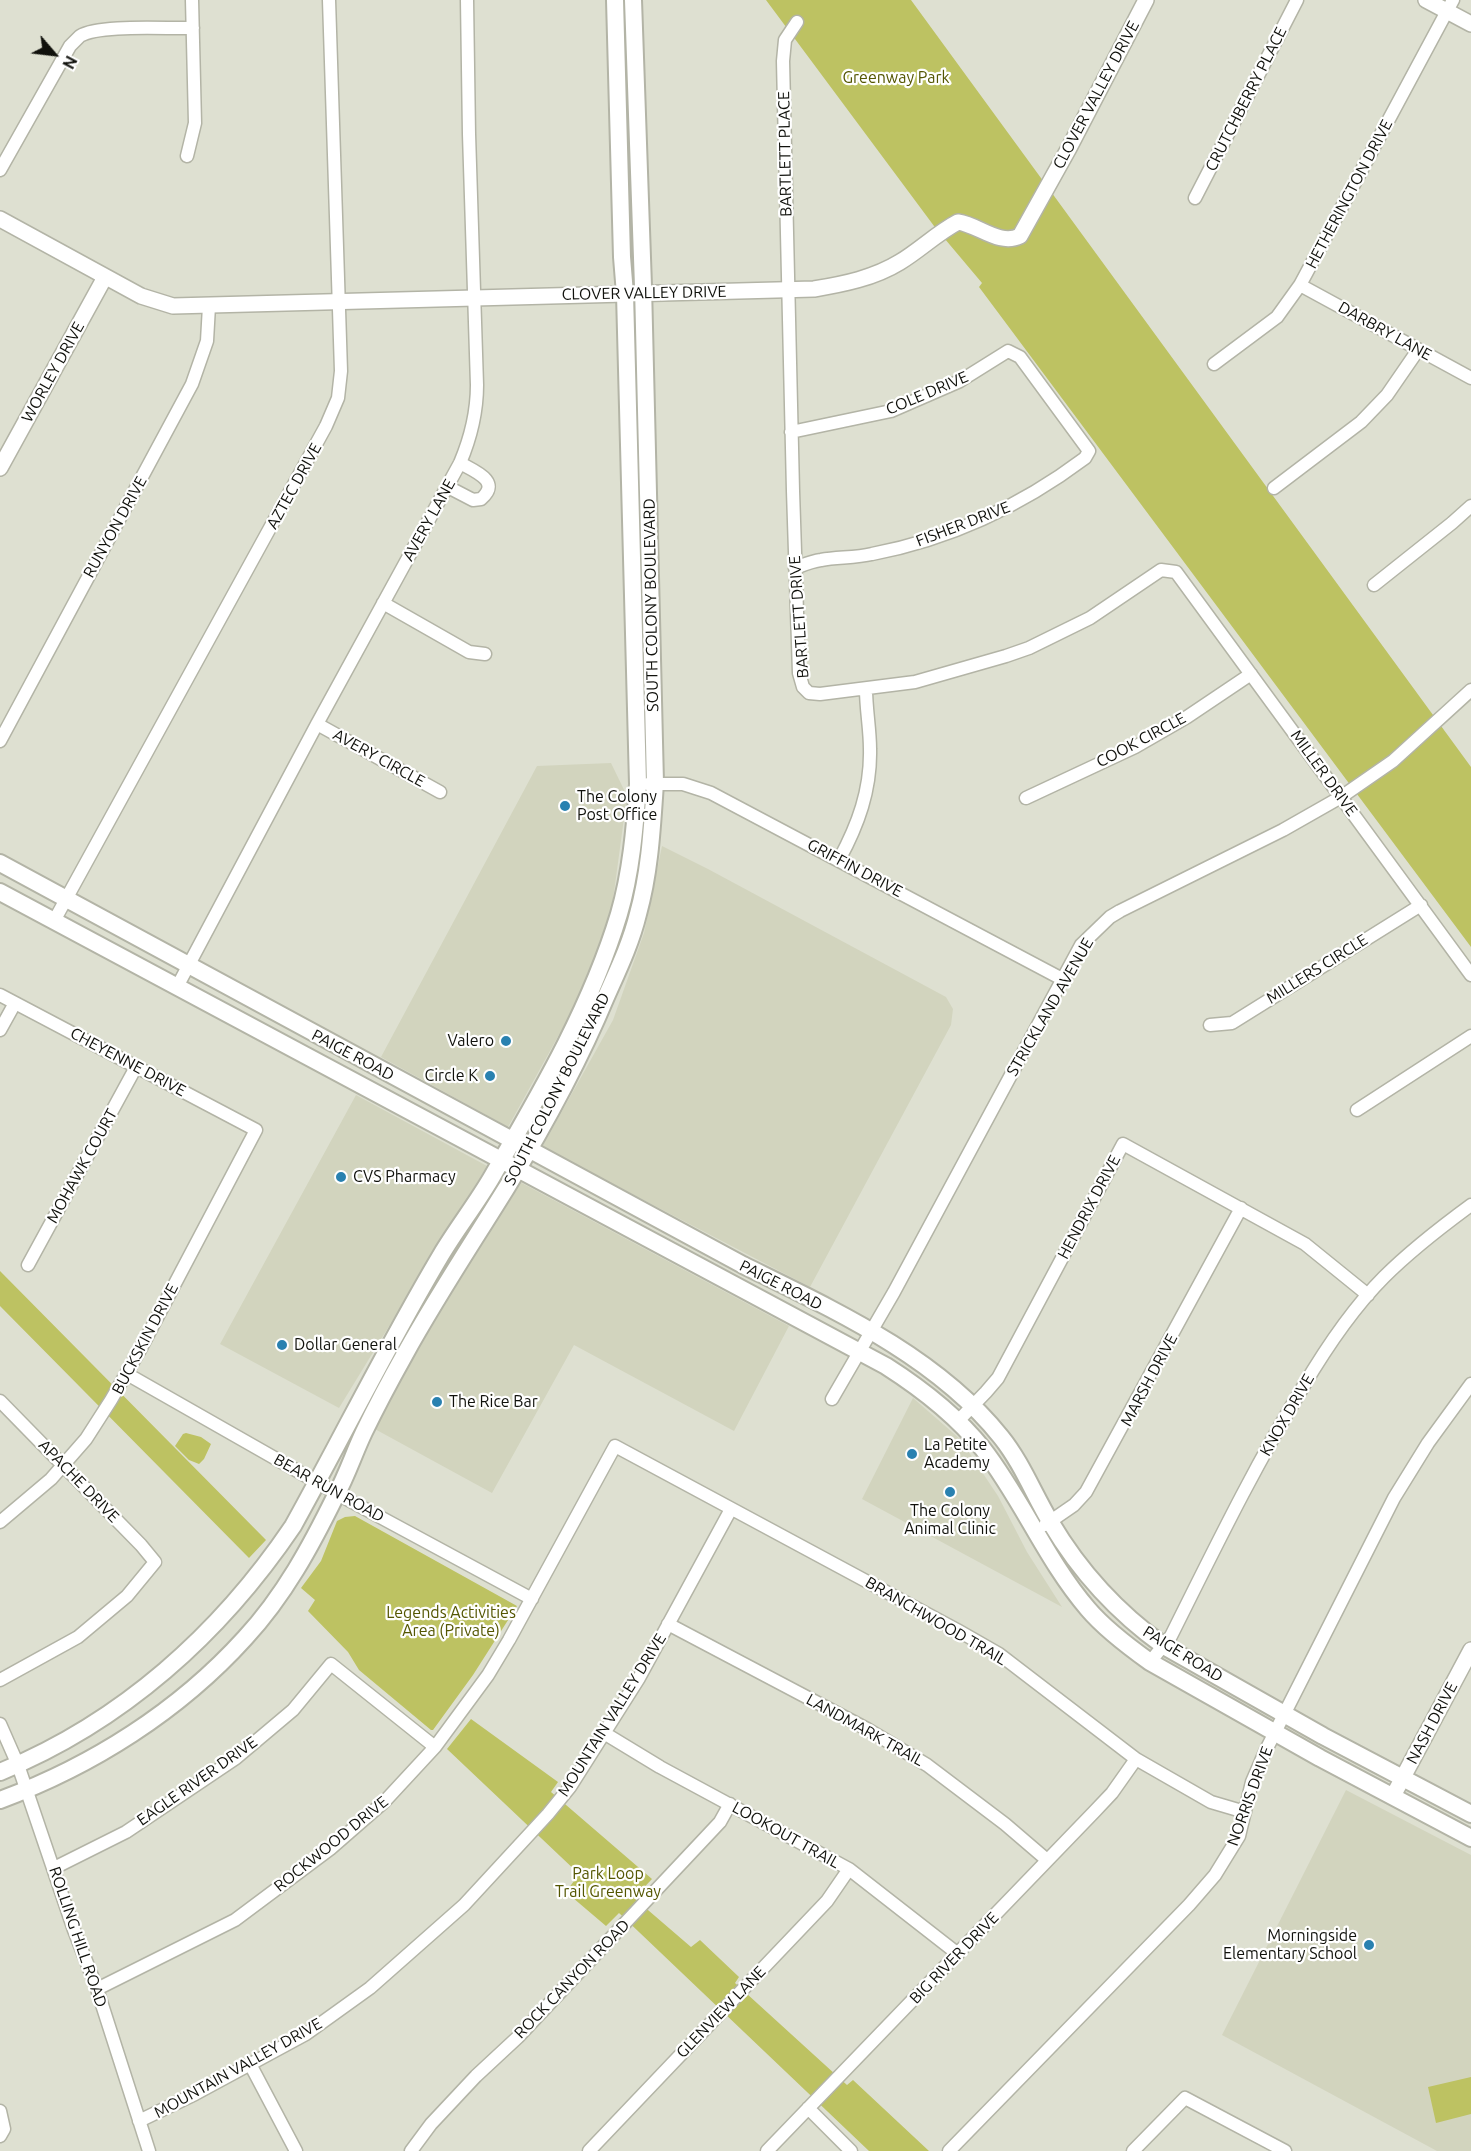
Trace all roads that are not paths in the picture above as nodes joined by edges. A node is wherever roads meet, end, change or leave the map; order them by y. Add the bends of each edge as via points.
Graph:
1 (192, 0) edge
2 (329, 0) edge
3 (467, 0) edge
4 (615, 0) edge
5 (633, 0) edge
6 (1146, 0) edge
7 (1297, 0) edge
8 (1426, 0) edge
9 (1450, 6) edge
10 (797, 22) dead end
11 (1471, 24) edge
12 (193, 28) junction
13 (187, 156) dead end
14 (0, 170) edge
15 (1195, 198) dead end
16 (0, 219) edge
17 (105, 277) junction
18 (1300, 285) junction
19 (788, 290) junction
20 (643, 293) junction
21 (625, 294) junction
22 (474, 297) junction
23 (339, 302) junction
24 (209, 306) junction
25 (1418, 350) junction
26 (1215, 364) dead end
27 (1471, 378) edge
28 (791, 432) junction
29 (1085, 458) joint
30 (460, 463) junction
31 (0, 468) edge
32 (448, 487) junction
33 (1274, 488) dead end
34 (1471, 506) edge
35 (795, 568) junction
36 (1176, 572) joint
37 (650, 581) junction
38 (633, 582) junction
39 (1374, 585) dead end
40 (383, 603) junction
41 (485, 654) dead end
42 (1251, 674) junction
43 (866, 689) junction
44 (1471, 690) edge
45 (317, 724) junction
46 (0, 741) edge
47 (646, 784) junction
48 (440, 792) dead end
49 (1341, 797) junction
50 (1026, 798) dead end
51 (839, 860) junction
52 (0, 863) edge
53 (646, 876) junction
54 (626, 886) junction
55 (0, 892) edge
56 (66, 899) junction
57 (1421, 905) junction
58 (54, 921) junction
59 (605, 954) junction
60 (622, 960) junction
61 (188, 966) junction
62 (1471, 975) edge
63 (1064, 980) junction
64 (177, 987) junction
65 (0, 994) edge
66 (15, 1003) junction
67 (1210, 1026) dead end
68 (0, 1030) edge
69 (1471, 1036) edge
70 (136, 1067) junction
71 (381, 1070) junction
72 (374, 1092) junction
73 (1357, 1110) dead end
74 (256, 1130) joint
75 (512, 1141) junction
76 (528, 1149) junction
77 (501, 1160) junction
78 (517, 1169) junction
79 (1471, 1204) edge
80 (1241, 1208) junction
81 (694, 1238) junction
82 (683, 1258) junction
83 (28, 1264) dead end
84 (454, 1271) junction
85 (431, 1274) junction
86 (1368, 1295) junction
87 (871, 1333) junction
88 (389, 1349) junction
89 (860, 1352) junction
90 (404, 1357) junction
91 (127, 1374) junction
92 (1471, 1384) edge
93 (832, 1399) dead end
94 (0, 1401) edge
95 (972, 1406) junction
96 (957, 1422) junction
97 (615, 1446) joint
98 (63, 1465) junction
99 (318, 1481) junction
100 (338, 1494) junction
101 (730, 1509) junction
102 (0, 1522) edge
103 (1050, 1523) junction
104 (1033, 1529) junction
105 (532, 1599) junction
106 (668, 1624) junction
107 (1164, 1646) junction
108 (1471, 1650) edge
109 (1150, 1662) junction
110 (0, 1680) edge
111 (1284, 1714) junction
112 (0, 1725) edge
113 (604, 1733) junction
114 (1275, 1733) junction
115 (435, 1747) junction
116 (1136, 1759) junction
117 (18, 1765) junction
118 (0, 1772) edge
119 (1402, 1778) junction
120 (27, 1790) junction
121 (1393, 1796) junction
122 (0, 1800) edge
123 (730, 1804) junction
124 (1245, 1812) junction
125 (1471, 1814) edge
126 (1471, 1838) edge
127 (1047, 1860) junction
128 (54, 1868) junction
129 (849, 1869) junction
130 (958, 1954) junction
131 (97, 1989) junction
132 (250, 2064) junction
133 (808, 2108) junction
134 (0, 2111) edge
135 (139, 2121) junction
136 (1, 2135) edge
137 (149, 2151) edge
138 (296, 2151) edge
139 (411, 2151) edge
140 (589, 2151) edge
141 (767, 2151) edge
142 (851, 2151) edge
143 (949, 2151) edge
144 (1133, 2151) edge
145 (1285, 2151) edge

1 - 12 street
2 - 23 street, AZTEC DRIVE
3 - 22 street, AVERY LANE
4 - 21 main road, SOUTH COLONY BOULEVARD
5 - 20 main road, SOUTH COLONY BOULEVARD
6 - 19 street, CLOVER VALLEY DRIVE via 1020,236 1002,239 958,222 882,272 838,285
7 - 15 street, CRUTCHBERRY PLACE
8 - 9 street
9 - 11 street
9 - 18 street, HETHERINGTON DRIVE
10 - 19 street, BARTLETT PLACE via 785,40 783,61
12 - 13 street via 195,123
12 - 14 street via 99,31 81,36 70,46
16 - 17 street, CLOVER VALLEY DRIVE
17 - 24 street, CLOVER VALLEY DRIVE via 158,302
17 - 31 street, WORLEY DRIVE
18 - 25 street, DARBRY LANE
18 - 26 street, HETHERINGTON DRIVE via 1277,317
19 - 20 street, CLOVER VALLEY DRIVE
19 - 28 street, BARTLETT DRIVE
20 - 21 street, CLOVER VALLEY DRIVE
20 - 37 main road, SOUTH COLONY BOULEVARD
21 - 22 street, CLOVER VALLEY DRIVE
21 - 38 main road, SOUTH COLONY BOULEVARD
22 - 23 street, CLOVER VALLEY DRIVE
22 - 30 street, AVERY LANE via 477,403 472,433
23 - 24 street, CLOVER VALLEY DRIVE
23 - 56 street, AZTEC DRIVE via 341,388 333,413
24 - 46 street, RUNYON DRIVE via 207,341 192,384
25 - 27 street, DARBRY LANE
25 - 33 street via 1387,395 1361,422
28 - 29 street, COLE DRIVE via 891,411 960,381 1008,351 1020,357 1089,451
28 - 35 street, BARTLETT DRIVE
29 - 35 street, FISHER DRIVE via 1020,502 949,534
30 - 32 street, AVERY LANE
30 - 32 street via 484,477 487,493 473,500
32 - 40 street, AVERY LANE
34 - 39 street
35 - 43 street, BARTLETT DRIVE via 799,673 803,687 809,693 820,694
36 - 42 street, MILLER DRIVE
36 - 43 street, BARTLETT DRIVE via 1161,570 1090,618 1029,648 940,676
37 - 38 main road
37 - 47 main road, SOUTH COLONY BOULEVARD
38 - 47 main road, SOUTH COLONY BOULEVARD
40 - 41 street via 469,652
40 - 45 street, AVERY LANE
42 - 49 street, MILLER DRIVE
42 - 50 street, COOK CIRCLE via 1135,747
43 - 51 street via 870,752 863,807
44 - 49 street, STRICKLAND AVENUE via 1393,761
45 - 48 street, AVERY CIRCLE
45 - 61 street, AVERY LANE
47 - 51 street, GRIFFIN DRIVE via 684,784 711,793
47 - 53 main road, SOUTH COLONY BOULEVARD via 651,852
47 - 54 main road, SOUTH COLONY BOULEVARD
49 - 57 street, MILLER DRIVE
49 - 63 street, STRICKLAND AVENUE via 1110,917 1082,945
51 - 63 street, GRIFFIN DRIVE
52 - 56 main road, PAIGE ROAD
53 - 54 main road
53 - 60 main road, SOUTH COLONY BOULEVARD via 638,915
54 - 59 main road, SOUTH COLONY BOULEVARD
55 - 58 main road, PAIGE ROAD
56 - 58 street, AZTEC DRIVE
56 - 61 main road, PAIGE ROAD
57 - 62 street, MILLER DRIVE
57 - 67 street, MILLERS CIRCLE via 1232,1023
58 - 64 main road, PAIGE ROAD
59 - 60 main road
59 - 75 main road, SOUTH COLONY BOULEVARD via 567,1042
60 - 76 main road, SOUTH COLONY BOULEVARD via 593,1027
61 - 64 street, AVERY LANE
61 - 71 main road, PAIGE ROAD
63 - 87 street, STRICKLAND AVENUE
64 - 72 main road, PAIGE ROAD
65 - 66 street, CHEYENNE DRIVE
66 - 68 street
66 - 70 street, CHEYENNE DRIVE
69 - 73 street
70 - 74 street, CHEYENNE DRIVE
70 - 83 street, MOHAWK COURT
71 - 72 main road
71 - 75 main road, PAIGE ROAD
72 - 77 main road, PAIGE ROAD
74 - 91 street, BUCKSKIN DRIVE
75 - 76 main road, PAIGE ROAD
75 - 77 main road, SOUTH COLONY BOULEVARD
76 - 78 main road, SOUTH COLONY BOULEVARD
76 - 81 main road, PAIGE ROAD
77 - 78 main road, PAIGE ROAD
77 - 85 main road, SOUTH COLONY BOULEVARD
78 - 82 main road, PAIGE ROAD
78 - 84 main road, SOUTH COLONY BOULEVARD
79 - 86 street, KNOX DRIVE via 1420,1245
80 - 86 street, HENDRIX DRIVE via 1305,1244
80 - 95 street, HENDRIX DRIVE via 1123,1144 998,1378
80 - 103 street, MARSH DRIVE via 1091,1485 1074,1505
81 - 82 main road
81 - 87 main road, PAIGE ROAD
82 - 89 main road, PAIGE ROAD
84 - 85 main road
84 - 90 main road, SOUTH COLONY BOULEVARD
85 - 88 main road, SOUTH COLONY BOULEVARD
86 - 107 street, KNOX DRIVE via 1319,1359 1277,1428
87 - 89 street, STRICKLAND AVENUE
87 - 95 main road, PAIGE ROAD via 921,1364
88 - 90 main road
88 - 99 main road, SOUTH COLONY BOULEVARD
89 - 93 street, STRICKLAND AVENUE
89 - 96 main road, PAIGE ROAD via 924,1390
90 - 100 main road, SOUTH COLONY BOULEVARD via 364,1432
91 - 98 street, BUCKSKIN DRIVE via 86,1439
91 - 99 street, BEAR RUN ROAD
92 - 111 street, NORRIS DRIVE via 1433,1434 1394,1498
94 - 98 street, APACHE DRIVE
95 - 96 street, HENDRIX DRIVE
95 - 103 main road, PAIGE ROAD via 1017,1459
96 - 104 main road, PAIGE ROAD via 982,1447
97 - 101 street, BRANCHWOOD TRAIL
97 - 105 street, ROCKWOOD DRIVE
98 - 102 street, BUCKSKIN DRIVE
98 - 110 street, APACHE DRIVE via 156,1562 127,1596 78,1637
99 - 100 street, BEAR RUN ROAD
99 - 117 main road, SOUTH COLONY BOULEVARD via 274,1554 197,1644 109,1714
100 - 105 street, BEAR RUN ROAD
100 - 120 main road, SOUTH COLONY BOULEVARD via 303,1560 273,1605 225,1660 141,1728
101 - 106 street, MOUNTAIN VALLEY DRIVE
101 - 116 street, BRANCHWOOD TRAIL via 999,1654
103 - 104 street, MARSH DRIVE
103 - 107 main road, PAIGE ROAD via 1100,1590
104 - 109 main road, PAIGE ROAD via 1089,1611
105 - 115 street, ROCKWOOD DRIVE via 488,1675
106 - 113 street, MOUNTAIN VALLEY DRIVE
106 - 127 street, LANDMARK TRAIL via 927,1765
107 - 109 street, KNOX DRIVE
107 - 111 main road, PAIGE ROAD
108 - 119 street, NASH DRIVE
109 - 114 main road, PAIGE ROAD
111 - 114 street, NORRIS DRIVE
111 - 119 main road, PAIGE ROAD
112 - 117 street, ROLLING HILL ROAD
113 - 123 street, LOOKOUT TRAIL
113 - 132 street, MOUNTAIN VALLEY DRIVE via 563,1796 464,1905 370,1988 306,2034
114 - 121 main road, PAIGE ROAD
114 - 124 street, NORRIS DRIVE via 1252,1782
115 - 128 street, EAGLE RIVER DRIVE via 332,1664 293,1710 236,1758 126,1832
115 - 131 street, ROCKWOOD DRIVE via 362,1822 235,1920
116 - 124 street, BRANCHWOOD TRAIL via 1211,1802
116 - 127 street, BIG RIVER DRIVE via 1112,1793
117 - 118 main road, SOUTH COLONY BOULEVARD
117 - 120 street, ROLLING HILL ROAD
119 - 121 street, NASH DRIVE
119 - 125 main road, PAIGE ROAD
120 - 122 main road, SOUTH COLONY BOULEVARD
120 - 128 street, ROLLING HILL ROAD
121 - 126 main road, PAIGE ROAD
123 - 129 street, LOOKOUT TRAIL
123 - 139 street, ROCK CANYON ROAD via 720,1822 518,2037 476,2076
124 - 143 street, NORRIS DRIVE via 1239,1836 1215,1875 1189,1905
127 - 130 street, BIG RIVER DRIVE
128 - 131 street, ROLLING HILL ROAD
129 - 130 street, LOOKOUT TRAIL
129 - 140 street, GLENVIEW LANE via 827,1901
130 - 133 street, BIG RIVER DRIVE
131 - 135 street, ROLLING HILL ROAD
132 - 135 street, MOUNTAIN VALLEY DRIVE
132 - 138 street
133 - 141 street, BIG RIVER DRIVE
133 - 142 street
134 - 136 street via 4,2124
135 - 137 street, ROLLING HILL ROAD
144 - 145 street via 1185,2098

